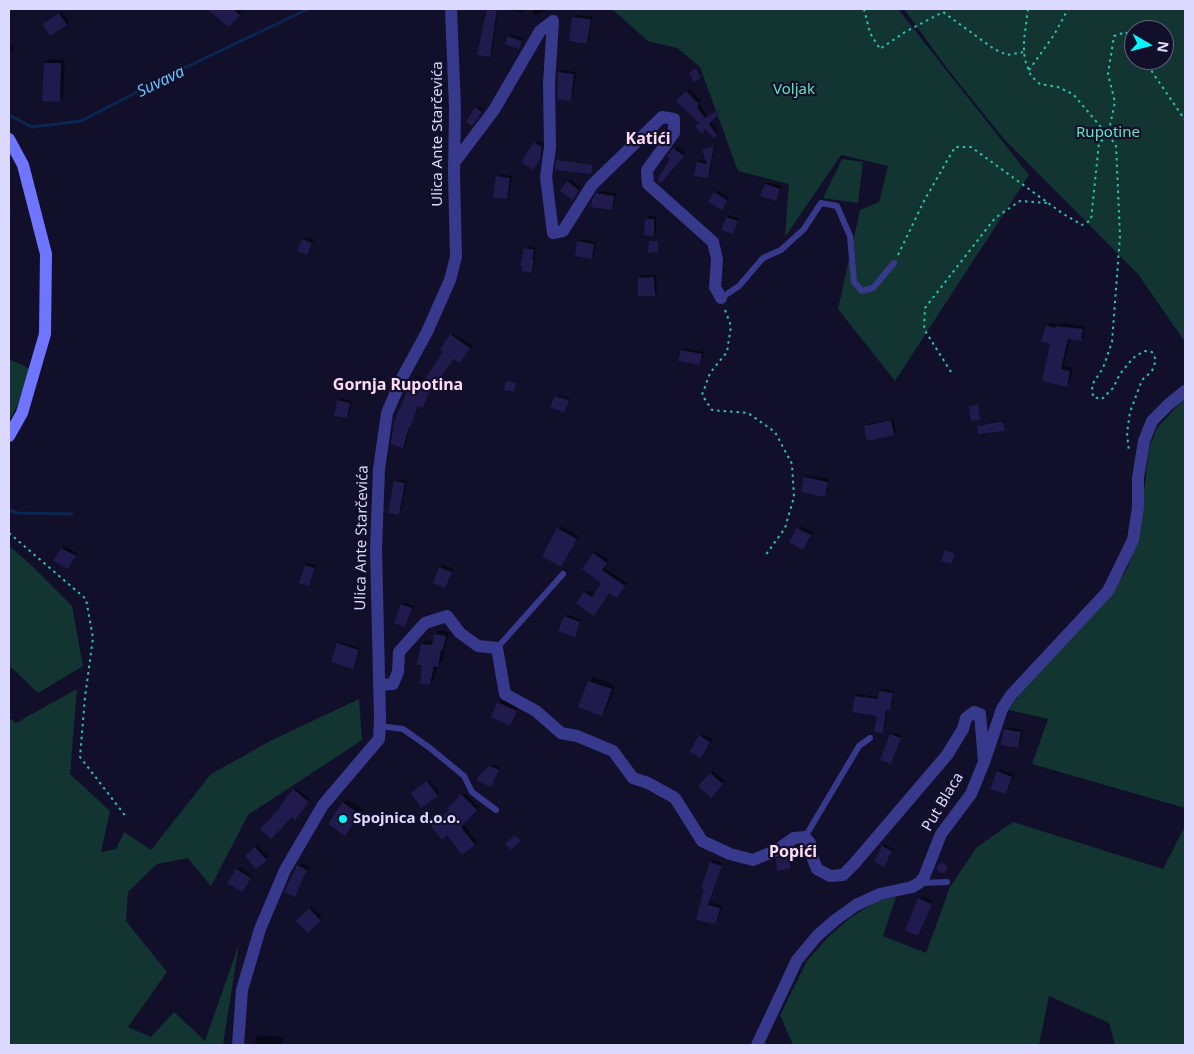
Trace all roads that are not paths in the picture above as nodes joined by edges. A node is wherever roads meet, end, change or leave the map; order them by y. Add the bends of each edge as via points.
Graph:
1 (451, 9) edge
2 (9, 139) edge
3 (454, 163) junction
4 (894, 263) road end
5 (721, 298) joint
6 (1185, 392) edge
7 (9, 436) edge
8 (563, 574) dead end
9 (497, 648) junction
10 (379, 685) junction
11 (380, 726) junction
12 (870, 738) dead end
13 (984, 762) junction
14 (496, 810) dead end
15 (805, 837) junction
16 (947, 882) dead end
17 (919, 883) junction
18 (238, 1045) edge
19 (757, 1045) edge

1 - 3 street, Ulica Ante Starčevića
2 - 7 main road via 23,165 46,254 46,334 22,413
3 - 5 street via 494,110 540,30 554,21 549,83 550,148 546,177 553,233 563,231 592,185 662,117 674,119 674,133 647,170 648,184 713,242 718,259 715,287
3 - 10 street, Ulica Ante Starčevića via 456,257 450,280 387,413 379,469 376,549
4 - 5 lane via 873,288 862,291 854,282 850,236 837,206 820,204 804,228 781,250 762,258 739,286
6 - 13 street, Put Blaca via 1152,422 1144,440 1133,540 1108,591 1011,695 1002,709
8 - 9 lane
9 - 10 street via 478,646 460,633 446,616 425,623 399,652 398,672 393,684
9 - 15 street via 505,694 536,711 561,733 613,751 633,778 675,798 702,841 753,860 777,850 794,838
10 - 11 street, Ulica Ante Starčevića
11 - 14 lane via 403,729 430,748 464,776 472,792
11 - 18 street, Ulica Ante Starčevića via 379,739 323,805 285,870 260,929 242,990
12 - 15 lane via 859,746
13 - 15 street via 980,714 974,712 966,718 947,755 843,875 830,876 817,869 810,843
13 - 17 street, Put Blaca via 971,794 941,834
16 - 17 lane
17 - 19 street via 880,894 856,906 817,936 797,960

